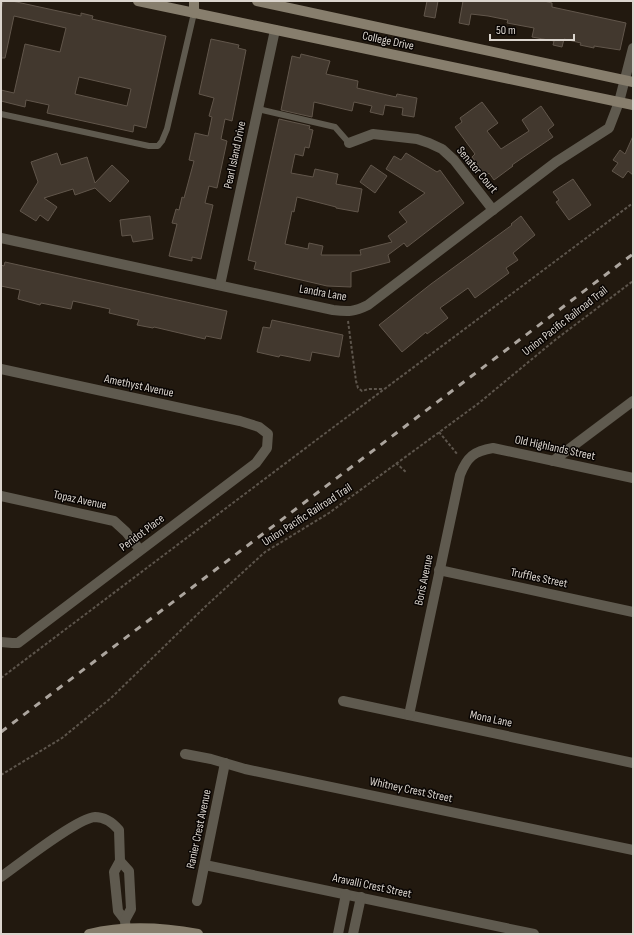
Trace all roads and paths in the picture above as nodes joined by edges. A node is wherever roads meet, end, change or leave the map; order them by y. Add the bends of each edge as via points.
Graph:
1 (138, 1) edge
2 (194, 1) edge
3 (257, 1) edge
4 (194, 13) junction
5 (275, 30) junction
6 (633, 48) edge
7 (629, 81) edge
8 (619, 102) junction
9 (633, 105) edge
10 (258, 109) junction
11 (1, 114) edge
12 (349, 143) joint
13 (633, 203) edge
14 (493, 210) junction
15 (1, 238) edge
16 (633, 280) edge
17 (220, 285) junction
18 (347, 312) junction
19 (1, 369) edge
20 (385, 389) junction
21 (633, 401) edge
22 (439, 432) junction
23 (268, 434) joint
24 (458, 455) dead end
25 (473, 455) joint
26 (553, 461) junction
27 (396, 463) junction
28 (407, 473) dead end
29 (633, 478) edge
30 (1, 496) edge
31 (140, 550) junction
32 (439, 570) junction
33 (633, 612) edge
34 (1, 642) edge
35 (1, 678) edge
36 (344, 701) dead end
37 (409, 715) junction
38 (185, 754) dead end
39 (225, 763) junction
40 (633, 763) edge
41 (1, 775) edge
42 (633, 850) edge
43 (120, 861) junction
44 (205, 865) junction
45 (1, 877) edge
46 (130, 883) junction
47 (115, 884) junction
48 (346, 894) junction
49 (361, 897) junction
50 (197, 901) dead end
51 (125, 927) edge
52 (339, 929) edge
53 (354, 930) edge
54 (89, 934) edge
55 (198, 934) edge
56 (534, 934) edge

1 - 4 main road, College Drive
2 - 4 main road
3 - 7 main road, College Drive
4 - 5 main road, College Drive
4 - 11 lane via 168,129 158,146
5 - 8 main road, College Drive
5 - 10 street, Pearl Island Drive
6 - 7 street, Landra Lane
7 - 8 street, Landra Lane
8 - 9 main road, College Drive
8 - 14 street, Landra Lane via 610,128 556,162
10 - 12 lane via 335,127
10 - 17 street, Pearl Island Drive
12 - 14 street, Senator Court via 373,134 417,139 442,149 454,160
13 - 20 path
14 - 18 street, Landra Lane via 368,305
15 - 17 street, Landra Lane
16 - 22 path, Union Pacific Railroad Trail
17 - 18 street, Landra Lane
18 - 20 path via 358,388 362,391
19 - 23 street, Amethyst Avenue via 240,421 259,427
20 - 35 path
21 - 26 street
22 - 24 path
22 - 27 path, Union Pacific Railroad Trail
23 - 31 street, Peridot Place via 267,448 256,463
25 - 26 street, Old Highlands Street via 493,448
25 - 32 street, Boris Avenue via 464,464 460,474
26 - 29 street, Old Highlands Street
27 - 28 path
27 - 41 path, Union Pacific Railroad Trail via 329,513 265,552 111,698 62,738
30 - 31 street, Topaz Avenue via 114,521
31 - 34 street, Peridot Place via 18,643
32 - 33 street, Truffles Street
32 - 37 street, Boris Avenue
36 - 37 street, Mona Lane
37 - 40 street, Mona Lane
38 - 39 street, Whitney Crest Street
39 - 42 street, Whitney Crest Street
39 - 44 street, Ranier Crest Avenue
43 - 45 street via 119,830 110,821 95,817 80,822 51,840
43 - 46 street via 129,871
43 - 47 street via 114,872
44 - 48 street, Aravalli Crest Street
44 - 50 street, Ranier Crest Avenue
46 - 47 lane
46 - 51 street via 131,909
47 - 51 street via 118,910
48 - 49 street, Aravalli Crest Street
48 - 52 street
49 - 53 street
49 - 56 street, Aravalli Crest Street
51 - 54 main road
51 - 55 main road via 170,929
52 - 53 lane

